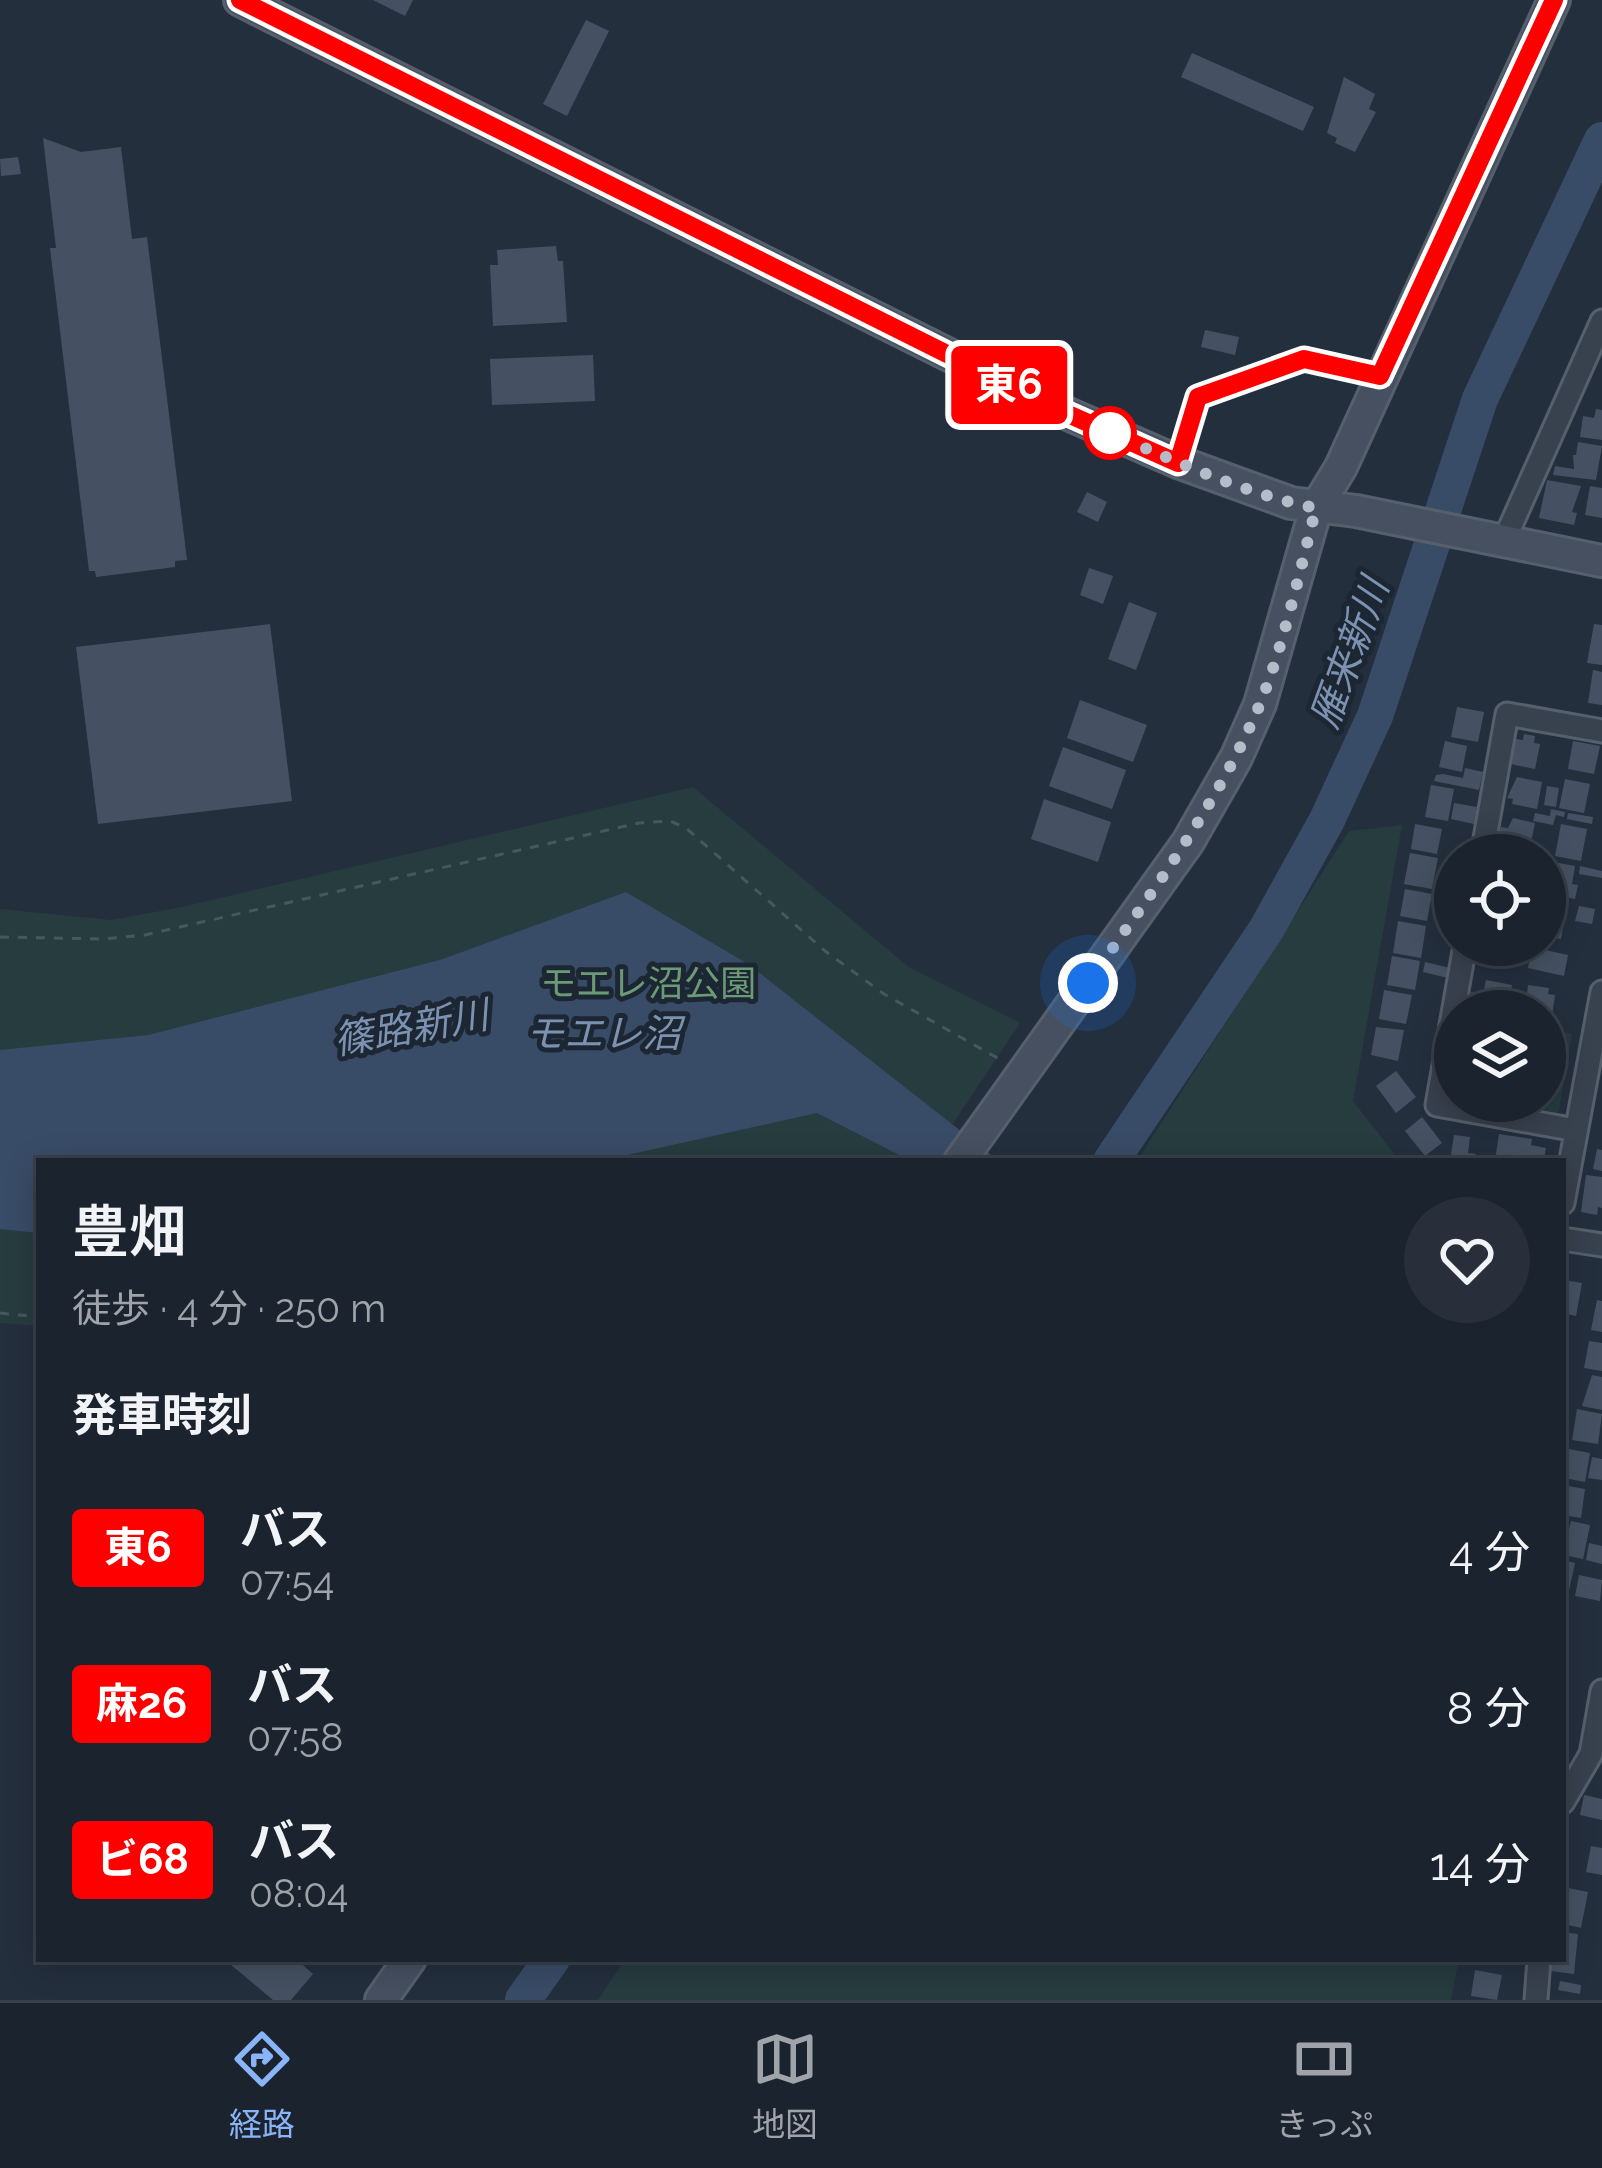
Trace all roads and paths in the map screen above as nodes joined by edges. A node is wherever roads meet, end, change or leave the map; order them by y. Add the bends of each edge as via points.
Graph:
1 (240, 0) edge
2 (1555, 0) edge
3 (1602, 321) edge
4 (1380, 376) junction
5 (1178, 463) junction
6 (1316, 508) junction
7 (1490, 541) junction
8 (1602, 561) edge
9 (1602, 730) edge
10 (1486, 834) edge
11 (0, 937) edge
12 (1462, 966) edge
13 (1602, 992) edge
14 (1572, 1050) dead end
15 (1566, 1051) edge
16 (1008, 1075) junction
17 (1576, 1130) junction
18 (962, 1158) edge
19 (1566, 1186) edge
20 (1566, 1239) edge
21 (1602, 1245) edge
22 (0, 1313) edge
23 (36, 1317) edge
24 (1602, 1691) edge
25 (1566, 1797) edge
26 (408, 1962) edge
27 (1539, 1962) edge
28 (382, 2000) edge
29 (1536, 2000) edge

1 - 5 street
2 - 4 street
3 - 7 street
4 - 5 lane via 1304,359 1198,397
4 - 6 street
5 - 6 street
6 - 7 street
6 - 16 street via 1260,704 1236,758 1188,842
7 - 8 street
9 - 10 street via 1507,714
11 - 16 path via 145,935 670,821 825,951
12 - 17 street via 1437,1105
13 - 17 street
14 - 15 path
16 - 18 street
17 - 19 street
20 - 21 street
22 - 23 path
24 - 25 street via 1591,1754
26 - 28 street
27 - 29 street

